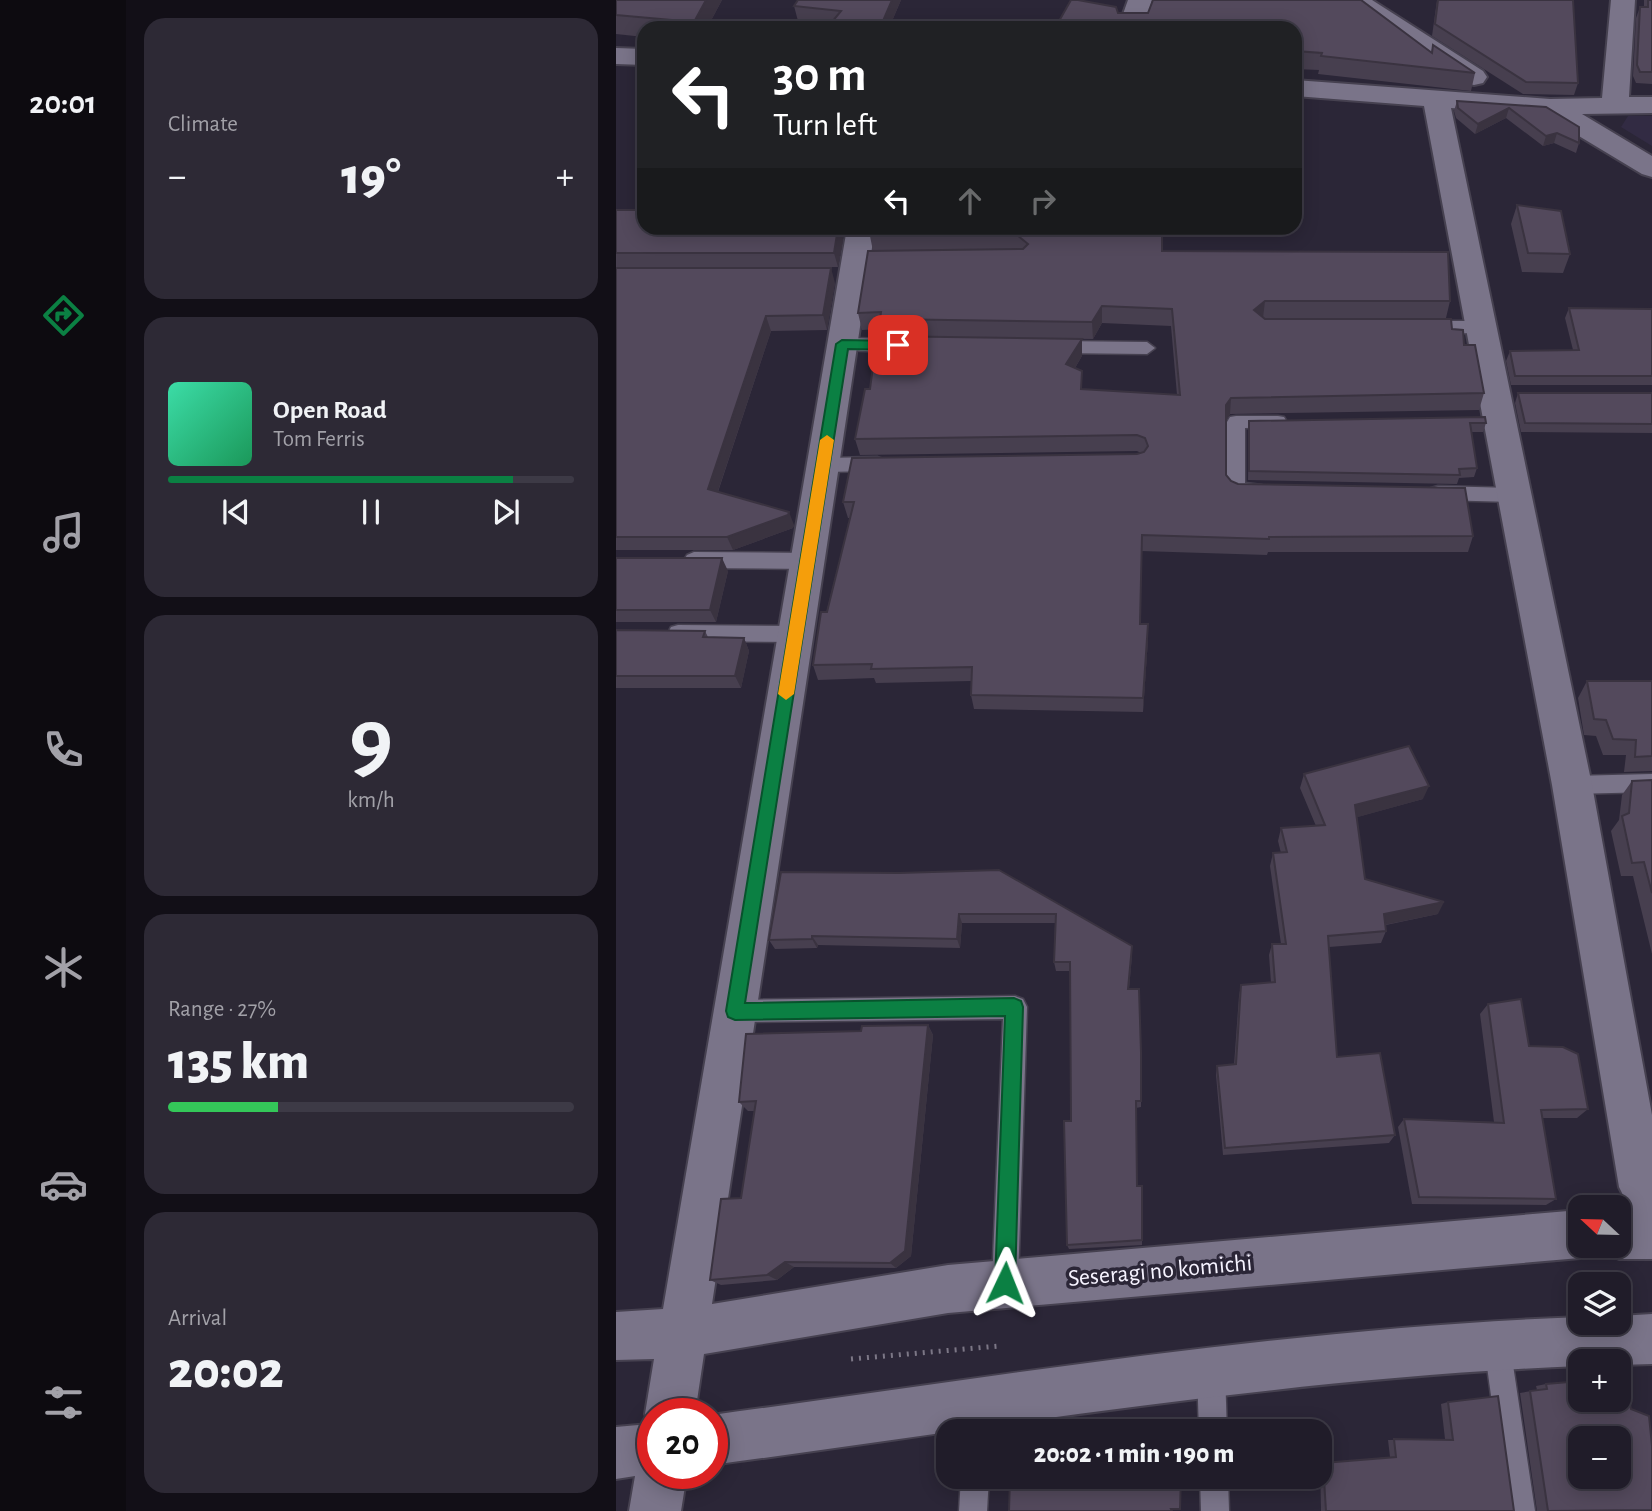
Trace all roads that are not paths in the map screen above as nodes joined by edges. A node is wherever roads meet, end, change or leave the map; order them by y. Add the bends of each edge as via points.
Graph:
1 (1140, 0) edge
2 (1356, 0) edge
3 (1623, 0) edge
4 (1133, 21) edge
5 (616, 56) edge
6 (637, 57) edge
7 (1302, 89) edge
8 (1436, 100) junction
9 (1517, 105) junction
10 (1615, 105) junction
11 (1652, 105) edge
12 (1550, 107) junction
13 (1652, 168) edge
14 (856, 260) edge
15 (1400, 327) edge
16 (1482, 327) junction
17 (842, 344) junction
18 (926, 345) edge
19 (1036, 346) edge
20 (1147, 348) dead end
21 (1292, 421) edge
22 (891, 464) edge
23 (823, 465) junction
24 (1278, 491) edge
25 (1416, 493) edge
26 (1513, 495) junction
27 (671, 560) edge
28 (808, 561) junction
29 (657, 633) edge
30 (796, 634) junction
31 (1652, 783) edge
32 (1572, 785) junction
33 (735, 1011) junction
34 (1652, 1201) edge
35 (1568, 1235) edge
36 (1631, 1235) edge
37 (1652, 1235) edge
38 (1005, 1283) junction
39 (616, 1336) edge
40 (1652, 1339) edge
41 (1497, 1345) junction
42 (1211, 1373) junction
43 (676, 1375) edge
44 (978, 1418) edge
45 (1213, 1419) edge
46 (728, 1439) edge
47 (637, 1451) edge
48 (616, 1454) edge
49 (659, 1489) edge
50 (974, 1489) edge
51 (1214, 1489) edge
52 (655, 1511) edge
53 (973, 1511) edge
54 (1215, 1511) edge
55 (1521, 1511) edge

1 - 4 street
2 - 9 street
3 - 10 street
5 - 6 street
7 - 8 street
8 - 9 street
8 - 16 street
9 - 12 street
10 - 11 street
10 - 12 street
12 - 13 street
14 - 17 street
15 - 16 lane
16 - 26 street
17 - 18 lane
17 - 23 street
19 - 20 lane
21 - 24 lane via 1236,422 1236,490
22 - 23 lane
23 - 28 street
25 - 26 lane
26 - 32 street
27 - 28 lane
28 - 30 street
29 - 30 lane
30 - 33 street
31 - 32 lane
32 - 34 street via 1642,1187
33 - 38 lane via 1014,1007
33 - 43 street
35 - 38 street, Seseragi no komichi
36 - 37 street
38 - 43 street, Seseragi no komichi via 947,1289
39 - 43 street, Seseragi no komichi
40 - 41 street
41 - 42 street
41 - 55 lane
42 - 44 street
42 - 45 lane
44 - 46 street
47 - 48 street
49 - 52 street
50 - 53 lane
51 - 54 lane

